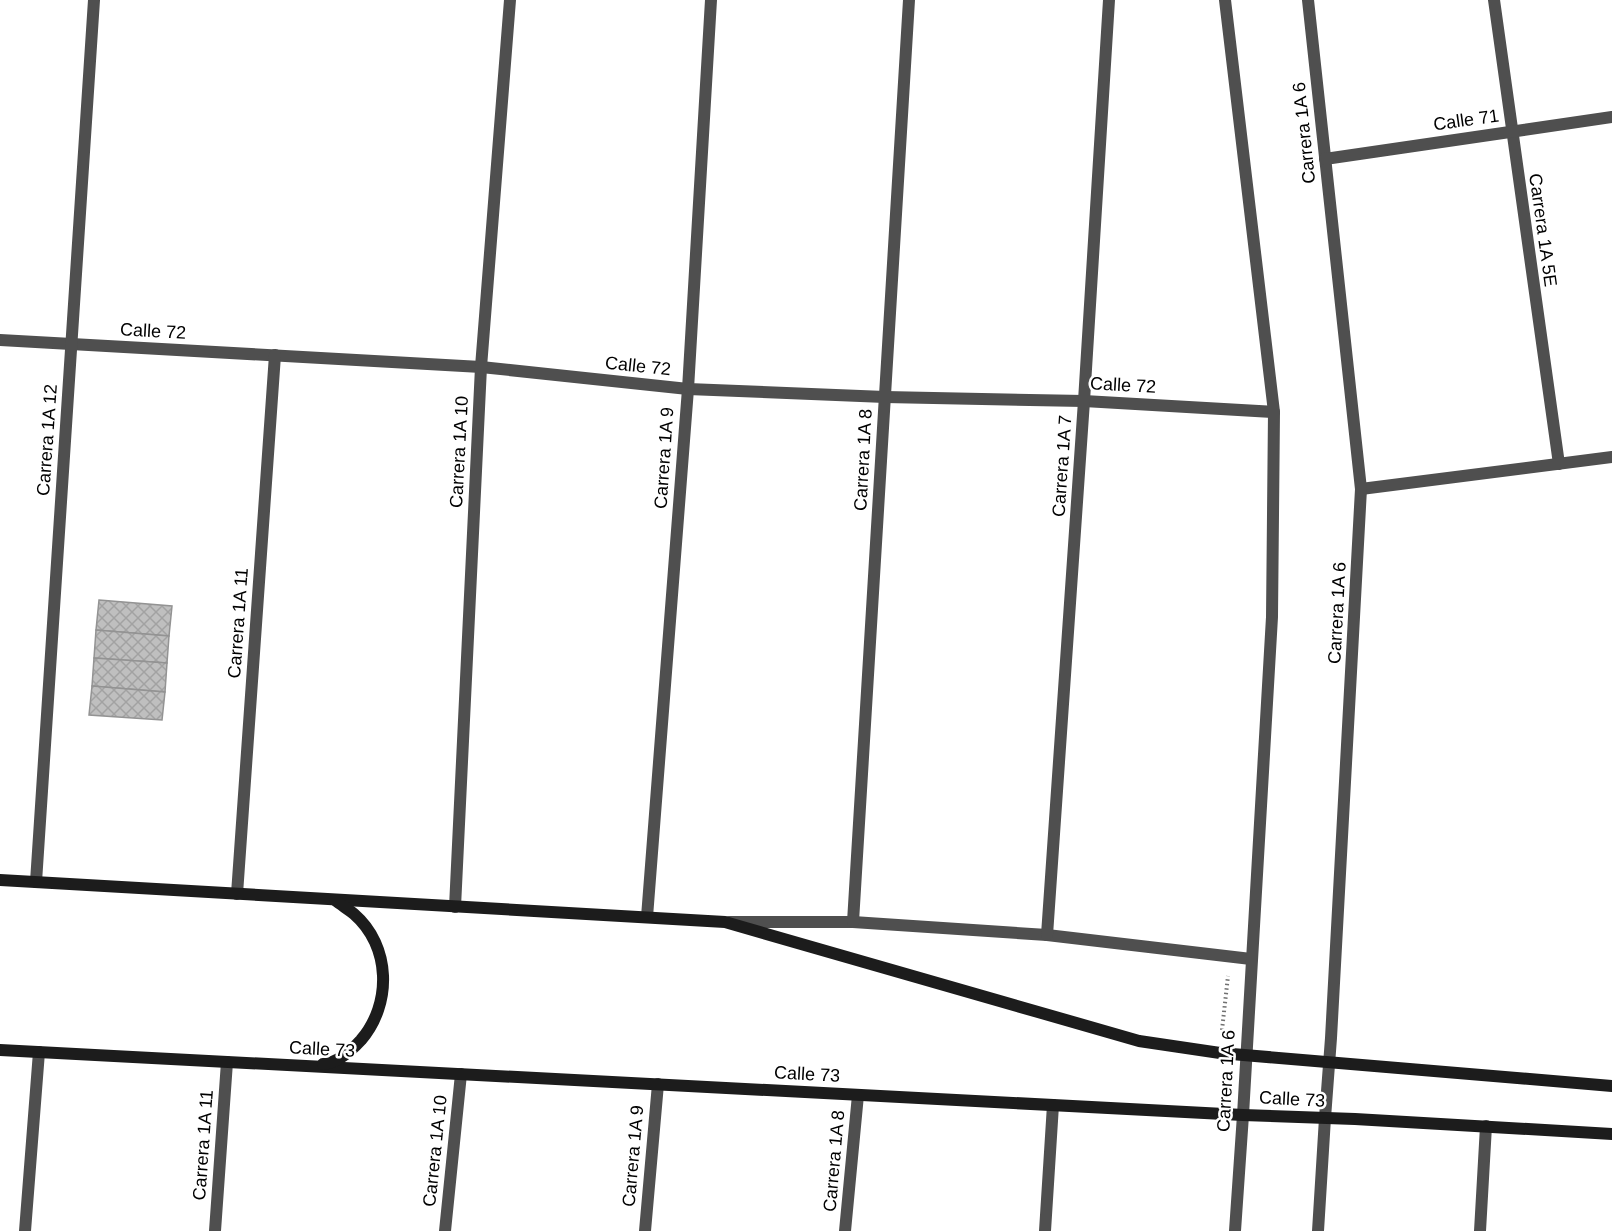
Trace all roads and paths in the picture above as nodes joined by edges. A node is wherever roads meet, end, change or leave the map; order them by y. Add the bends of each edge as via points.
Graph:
1 (94, 0) edge
2 (510, 0) edge
3 (711, 0) edge
4 (909, 0) edge
5 (1109, 0) edge
6 (1225, 0) edge
7 (1308, 0) edge
8 (1494, 0) edge
9 (1612, 117) edge
10 (1511, 132) junction
11 (1325, 159) junction
12 (0, 340) edge
13 (72, 344) junction
14 (275, 355) junction
15 (481, 367) junction
16 (688, 390) junction
17 (885, 397) junction
18 (1084, 401) junction
19 (1274, 412) junction
20 (1612, 457) edge
21 (1559, 464) junction
22 (1361, 489) junction
23 (0, 880) edge
24 (36, 882) junction
25 (237, 894) junction
26 (334, 900) junction
27 (455, 907) junction
28 (647, 917) junction
29 (725, 922) junction
30 (853, 922) junction
31 (1047, 935) junction
32 (1230, 957) junction
33 (1251, 959) junction
34 (1222, 1030) dead end
35 (0, 1050) edge
36 (39, 1052) junction
37 (1246, 1054) junction
38 (227, 1062) junction
39 (1330, 1063) junction
40 (307, 1066) junction
41 (461, 1074) junction
42 (658, 1084) junction
43 (1612, 1086) edge
44 (858, 1095) junction
45 (1053, 1105) junction
46 (1243, 1115) junction
47 (1325, 1119) junction
48 (1486, 1126) junction
49 (1612, 1134) edge
50 (25, 1231) edge
51 (215, 1231) edge
52 (445, 1231) edge
53 (645, 1231) edge
54 (845, 1231) edge
55 (1045, 1231) edge
56 (1235, 1231) edge
57 (1318, 1231) edge
58 (1480, 1231) edge

1 - 13 street, Carrera 1A 12
2 - 15 street, Carrera 1A 10
3 - 16 street, Carrera 1A 9
4 - 17 street, Carrera 1A 8
5 - 18 street, Carrera 1A 7
6 - 19 street, Carrera 1A 6
7 - 11 street, Carrera 1A 6
8 - 10 street, Carrera 1A 5E
9 - 10 street, Calle 71
10 - 11 street, Calle 71
10 - 21 street, Carrera 1A 5E
11 - 22 street, Carrera 1A 6
12 - 13 street, Calle 72
13 - 14 street, Calle 72
13 - 24 street, Carrera 1A 12
14 - 15 street, Calle 72
14 - 25 street, Carrera 1A 11
15 - 16 street, Calle 72
15 - 27 street, Carrera 1A 10
16 - 17 street, Calle 72
16 - 28 street, Carrera 1A 9
17 - 18 street, Calle 72
17 - 30 street, Carrera 1A 8
18 - 19 street, Calle 72
18 - 31 street, Carrera 1A 7
19 - 33 street, Carrera 1A 6 via 1272,617
20 - 21 street
21 - 22 street
22 - 39 street, Carrera 1A 6
23 - 24 main road
24 - 25 main road
25 - 26 main road
26 - 27 main road
26 - 40 main road via 355,914 378,949 384,982 380,1008 369,1031 352,1050 331,1064
27 - 28 main road
28 - 29 main road
29 - 30 street
29 - 37 main road via 1139,1041
30 - 31 street
31 - 32 street
32 - 33 street
32 - 34 path
33 - 37 street, Carrera 1A 6
35 - 36 main road, Calle 73
36 - 38 main road, Calle 73
36 - 50 street
37 - 39 main road
37 - 46 street, Carrera 1A 6
38 - 40 main road, Calle 73
38 - 51 street, Carrera 1A 11
39 - 43 main road
39 - 47 street, Carrera 1A 6
40 - 41 main road, Calle 73
41 - 42 main road, Calle 73
41 - 52 street, Carrera 1A 10
42 - 44 main road, Calle 73
42 - 53 street, Carrera 1A 9
44 - 45 main road, Calle 73
44 - 54 street, Carrera 1A 8
45 - 46 main road, Calle 73
45 - 55 street
46 - 47 main road, Calle 73
46 - 56 street, Carrera 1A 6
47 - 48 main road, Calle 73
47 - 57 street, Carrera 1A 6
48 - 49 main road, Calle 73
48 - 58 street

